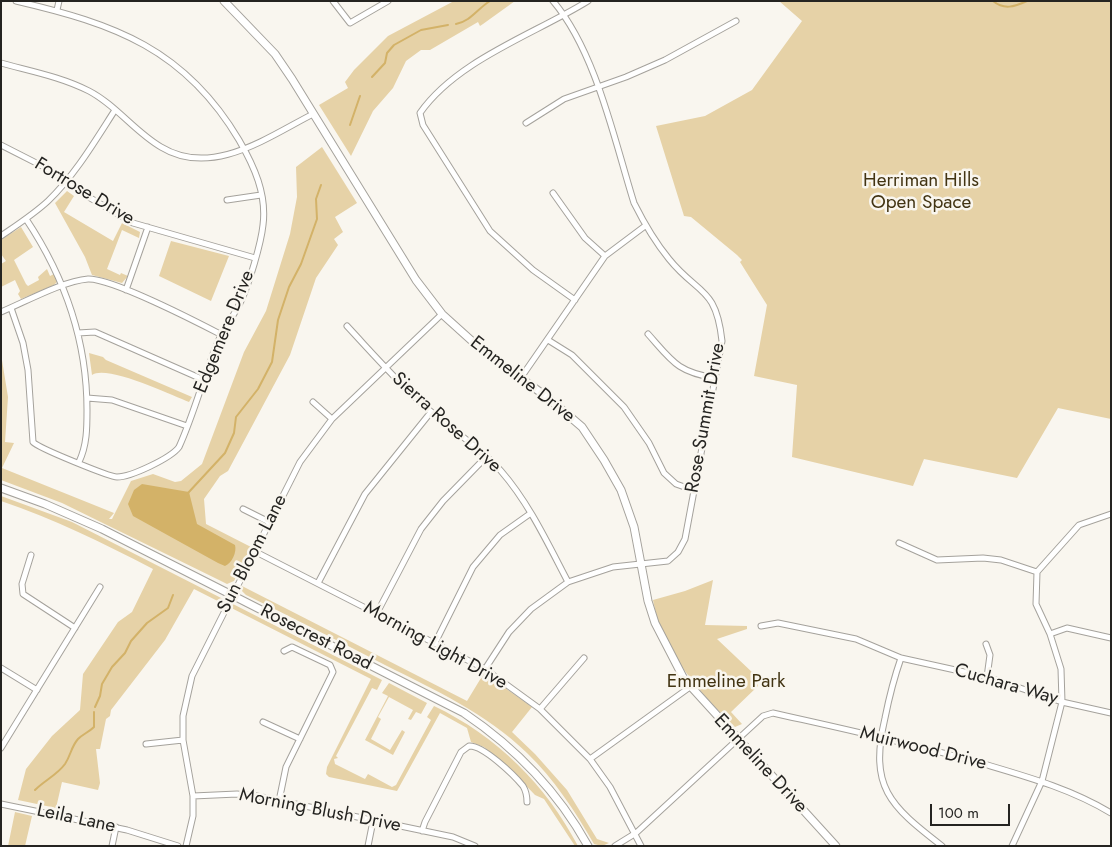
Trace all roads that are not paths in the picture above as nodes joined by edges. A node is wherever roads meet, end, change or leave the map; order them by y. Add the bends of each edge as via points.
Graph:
1 (16, 1) edge
2 (59, 1) edge
3 (224, 1) edge
4 (333, 1) edge
5 (388, 1) edge
6 (553, 1) edge
7 (588, 1) edge
8 (57, 10) junction
9 (565, 16) junction
10 (736, 21) dead end
11 (1, 63) edge
12 (597, 87) junction
13 (115, 110) junction
14 (314, 114) junction
15 (526, 123) dead end
16 (1, 145) edge
17 (244, 149) junction
18 (66, 181) junction
19 (553, 193) dead end
20 (261, 195) junction
21 (227, 200) dead end
22 (26, 218) junction
23 (645, 226) junction
24 (148, 228) junction
25 (1, 236) edge
26 (605, 256) junction
27 (255, 258) junction
28 (63, 286) junction
29 (126, 290) junction
30 (575, 300) junction
31 (11, 308) junction
32 (1, 312) edge
33 (442, 314) junction
34 (347, 326) dead end
35 (78, 333) junction
36 (648, 334) dead end
37 (222, 335) junction
38 (548, 340) junction
39 (384, 368) junction
40 (715, 378) junction
41 (520, 379) junction
42 (204, 380) junction
43 (87, 398) junction
44 (313, 402) dead end
45 (431, 412) junction
46 (332, 419) junction
47 (187, 426) junction
48 (487, 456) junction
49 (79, 462) junction
50 (1, 488) edge
51 (693, 490) junction
52 (243, 508) dead end
53 (531, 513) junction
54 (1111, 514) edge
55 (269, 522) junction
56 (899, 543) dead end
57 (254, 551) junction
58 (32, 555) dead end
59 (642, 565) junction
60 (1037, 572) junction
61 (568, 582) junction
62 (318, 584) junction
63 (100, 588) dead end
64 (232, 595) junction
65 (377, 613) junction
66 (761, 626) dead end
67 (75, 628) junction
68 (1050, 634) junction
69 (1111, 638) edge
70 (435, 643) junction
71 (986, 644) dead end
72 (284, 651) dead end
73 (584, 658) dead end
74 (901, 658) junction
75 (1, 668) edge
76 (485, 669) junction
77 (987, 677) junction
78 (690, 687) junction
79 (37, 690) junction
80 (1062, 702) junction
81 (540, 709) junction
82 (1111, 713) edge
83 (264, 722) dead end
84 (880, 737) junction
85 (300, 739) junction
86 (183, 740) junction
87 (738, 740) junction
88 (146, 744) dead end
89 (2, 746) edge
90 (590, 759) junction
91 (1042, 781) junction
92 (193, 796) junction
93 (279, 801) junction
94 (527, 802) dead end
95 (1, 804) edge
96 (1111, 812) edge
97 (373, 820) junction
98 (116, 828) junction
99 (422, 831) junction
100 (636, 833) junction
101 (112, 846) edge
102 (178, 846) edge
103 (186, 846) edge
104 (368, 846) edge
105 (475, 846) edge
106 (588, 846) edge
107 (615, 846) edge
108 (641, 846) edge
109 (836, 846) edge
110 (942, 846) edge
111 (1012, 846) edge

1 - 8 street, Edgemere Drive
2 - 8 street
3 - 14 street, Emmeline Drive via 275,54
4 - 5 street via 350,23
6 - 9 street, Rose Summit Drive
7 - 9 street
8 - 17 street, Edgemere Drive via 106,25 135,39 182,70 207,92
9 - 12 street, Rose Summit Drive via 583,46
9 - 30 street via 468,68 429,100 420,112 422,125 490,231 533,270
10 - 12 street via 665,60
11 - 13 street via 89,91
12 - 15 street via 564,99
12 - 23 street, Rose Summit Drive via 634,203
13 - 17 street via 160,147 180,156 204,159
13 - 18 street
14 - 17 street
14 - 33 street, Emmeline Drive via 416,280
16 - 18 street, Fortrose Drive
17 - 20 street, Edgemere Drive via 256,171
18 - 22 street via 47,202
18 - 24 street, Fortrose Drive via 130,222
19 - 26 street via 585,238
20 - 21 street
20 - 27 street, Edgemere Drive via 264,224
22 - 25 street
22 - 28 street
23 - 26 street
23 - 40 street, Rose Summit Drive via 670,260 708,296 716,310 722,341
24 - 27 street, Fortrose Drive
24 - 29 street
26 - 30 street
27 - 37 street, Edgemere Drive via 242,298
28 - 29 street via 96,279
28 - 31 street
28 - 35 street
29 - 37 street
30 - 38 street
31 - 32 street
31 - 49 street via 28,370 32,441 37,446
33 - 39 street, Sun Bloom Lane
33 - 41 street, Emmeline Drive
34 - 39 street, Sierra Rose Drive
35 - 42 street via 95,332
35 - 43 street
36 - 40 street via 675,365 695,375
37 - 42 street, Edgemere Drive
38 - 41 street
38 - 51 street via 572,355 624,407 664,472 676,484
39 - 45 street, Sierra Rose Drive
39 - 46 street, Sun Bloom Lane
40 - 51 street, Rose Summit Drive
41 - 59 street, Emmeline Drive via 582,427 604,460 621,490 634,527
42 - 47 street, Edgemere Drive
43 - 47 street via 112,400
43 - 49 street via 86,438
44 - 46 street
45 - 48 street, Sierra Rose Drive
45 - 62 street via 365,494
46 - 55 street, Sun Bloom Lane via 300,462
47 - 49 street, Edgemere Drive via 173,454 127,476 110,476
48 - 53 street, Sierra Rose Drive
48 - 65 street via 426,522
50 - 64 street, Rosecrest Road via 64,512
51 - 59 street, Rose Summit Drive via 685,540 678,552 668,561
52 - 55 street
53 - 61 street, Sierra Rose Drive
53 - 70 street via 500,535 474,567
54 - 60 street via 1080,525
55 - 57 street, Sun Bloom Lane
56 - 60 street via 937,560 992,559
57 - 62 street, Morning Light Drive
57 - 64 street, Sun Bloom Lane
58 - 67 street via 22,585 24,595
59 - 61 street, Rose Summit Drive via 614,567
59 - 78 street, Emmeline Drive via 655,623
60 - 68 street via 1036,604
61 - 76 street, Rose Summit Drive via 531,609 509,632
62 - 65 street, Morning Light Drive
63 - 67 street
64 - 86 street, Sun Bloom Lane via 192,676 183,716
64 - 106 street, Rosecrest Road via 436,698 489,730 533,769 555,794
65 - 70 street, Morning Light Drive
66 - 74 street, Cuchara Way via 778,623 828,632 856,639
67 - 79 street
68 - 69 street via 1067,628
68 - 80 street via 1061,669
70 - 76 street, Morning Light Drive
71 - 77 street via 990,654
72 - 85 street via 292,647 330,665 333,672
73 - 81 street
74 - 77 street, Cuchara Way
74 - 84 street
75 - 79 street
76 - 81 street, Morning Light Drive
77 - 80 street, Cuchara Way
78 - 87 street, Emmeline Drive
78 - 90 street
79 - 89 street
80 - 82 street, Cuchara Way
80 - 91 street
81 - 90 street, Morning Light Drive
83 - 85 street
84 - 87 street, Muirwood Drive via 773,713 763,716
84 - 91 street, Muirwood Drive
84 - 110 street via 878,765 888,794 896,806
85 - 93 street via 286,767
86 - 88 street
86 - 92 street, Sun Bloom Lane
87 - 100 street
87 - 109 street, Emmeline Drive
90 - 100 street, Morning Light Drive
91 - 96 street, Muirwood Drive via 1082,796
91 - 111 street
92 - 93 street, Morning Blush Drive via 242,794
92 - 103 street, Sun Bloom Lane via 193,816
93 - 97 street, Morning Blush Drive
94 - 99 street via 523,787 481,749 472,746 461,752
95 - 98 street, Leila Lane
97 - 99 street, Morning Blush Drive
97 - 104 street
98 - 101 street
98 - 102 street, Leila Lane
99 - 105 street, Morning Blush Drive
100 - 107 street
100 - 108 street, Morning Light Drive

